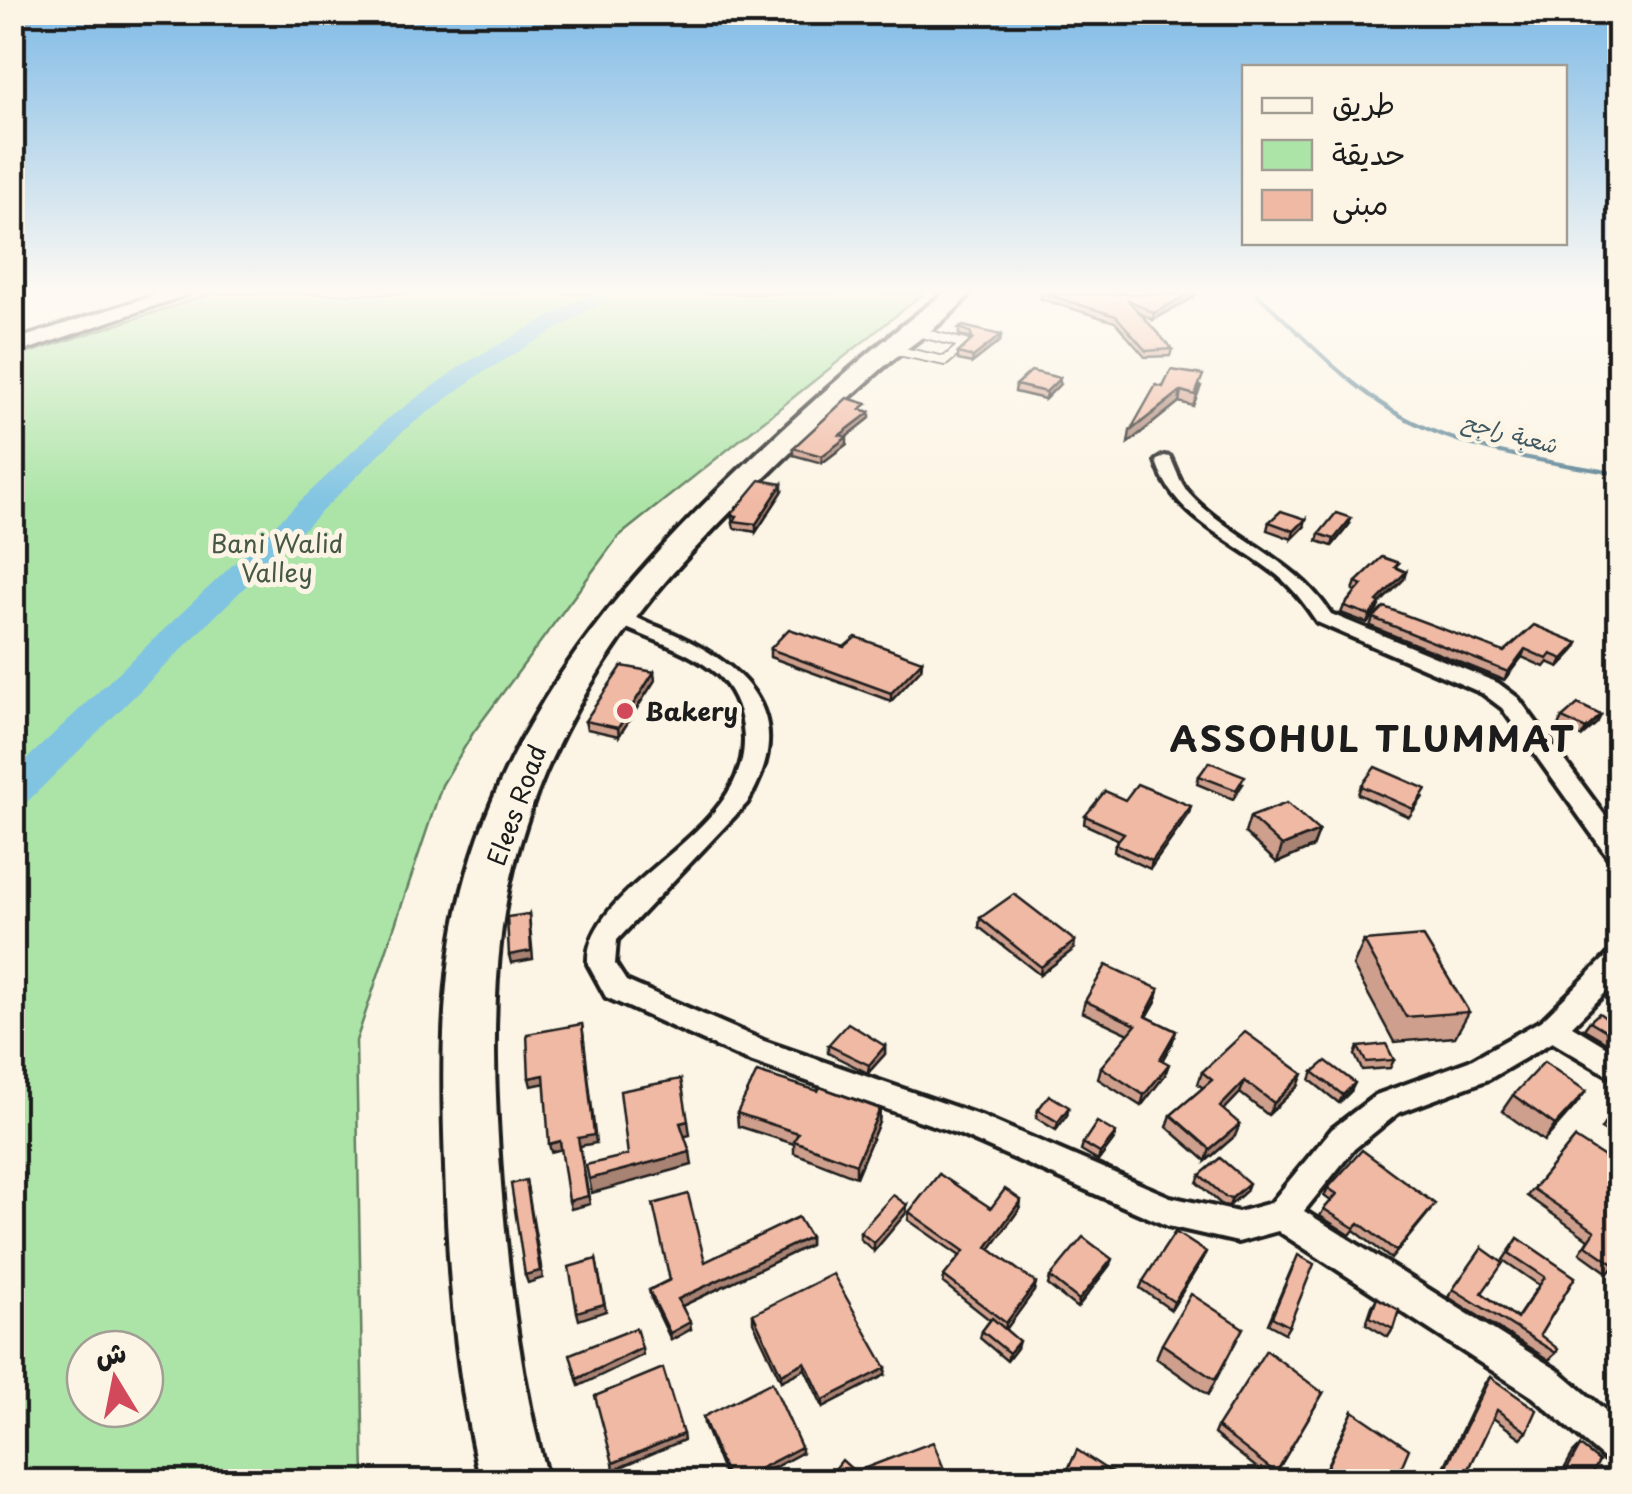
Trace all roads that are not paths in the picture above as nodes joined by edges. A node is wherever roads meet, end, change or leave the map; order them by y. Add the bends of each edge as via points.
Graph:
1 (871, 364) edge
2 (1164, 462) dead end
3 (614, 616) junction
4 (1620, 855) edge
5 (1620, 960) edge
6 (1552, 1028) junction
7 (1620, 1070) edge
8 (1281, 1215) junction
9 (1620, 1448) edge
10 (514, 1482) edge

1 - 3 highway, Elees Road via 695,528
2 - 4 street via 1180,495 1281,567 1324,618 1490,688 1510,703
3 - 8 street via 726,671 741,687 755,734 754,764 740,794 605,936 602,973 616,990 754,1050 970,1124 1168,1211 1238,1227
3 - 10 highway, Elees Road via 558,702 524,772 484,895 471,980 468,1081 483,1308
5 - 6 street
6 - 7 street
6 - 8 street via 1480,1070 1386,1104 1343,1140
8 - 9 street via 1546,1384

